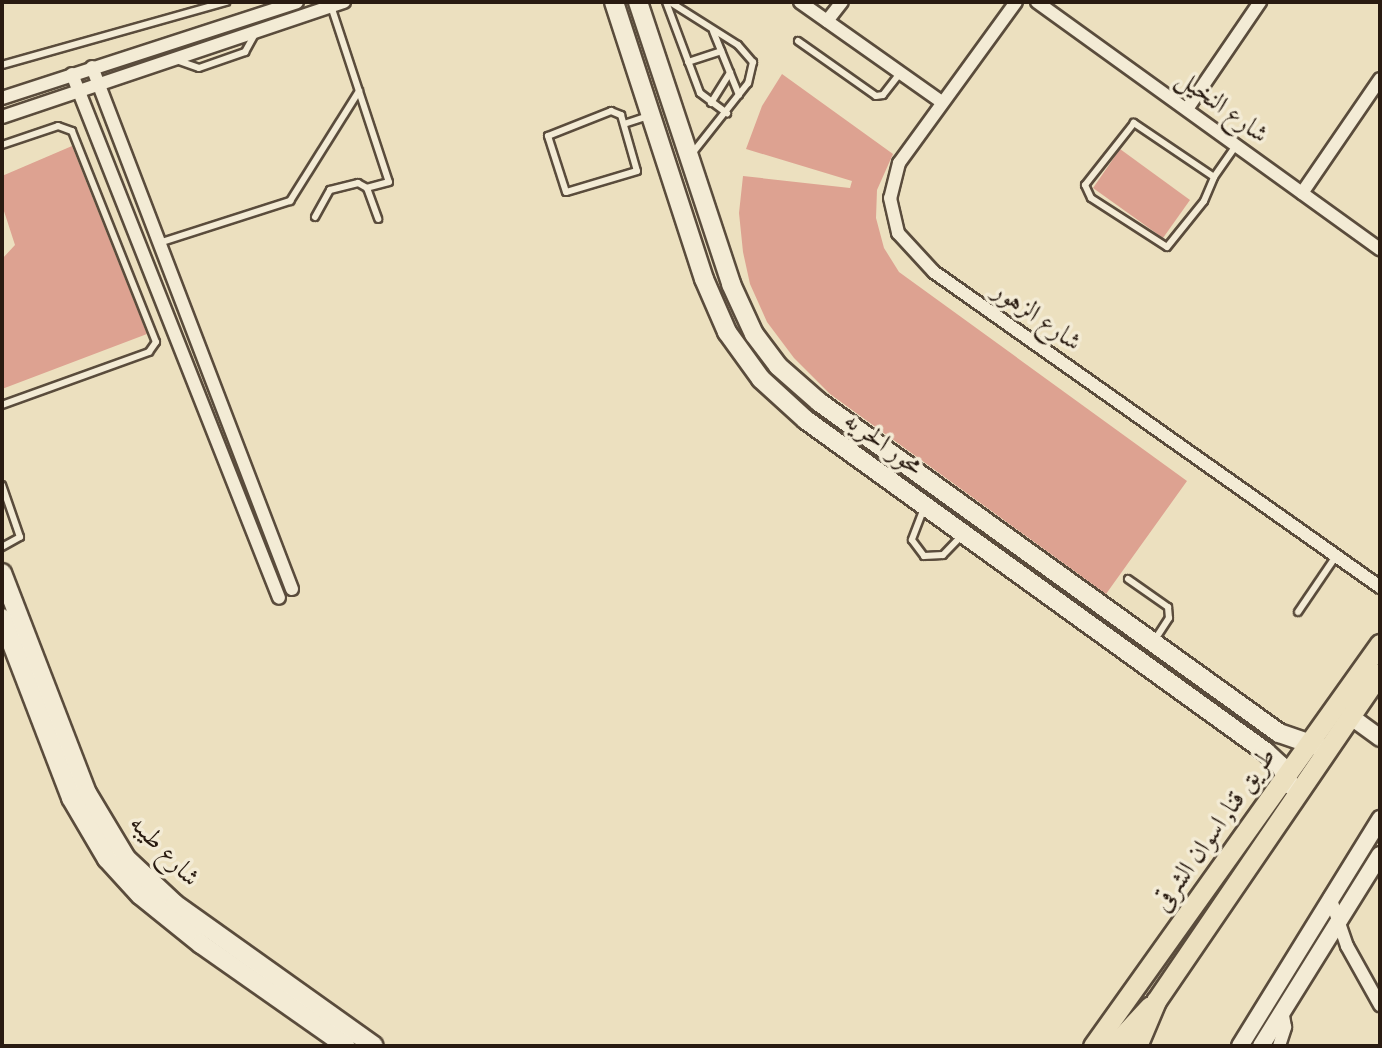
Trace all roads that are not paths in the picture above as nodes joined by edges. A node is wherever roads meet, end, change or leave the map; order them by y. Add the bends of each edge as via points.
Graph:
1 (226, 2) edge
2 (297, 2) edge
3 (344, 2) edge
4 (614, 2) edge
5 (638, 2) edge
6 (668, 2) edge
7 (800, 2) edge
8 (842, 2) edge
9 (1016, 2) edge
10 (1037, 2) edge
11 (1260, 2) edge
12 (331, 6) junction
13 (827, 21) junction
14 (712, 29) junction
15 (798, 41) dead end
16 (721, 51) junction
17 (688, 62) junction
18 (2, 65) edge
19 (92, 67) junction
20 (730, 73) junction
21 (901, 73) junction
22 (72, 74) junction
23 (1379, 83) edge
24 (98, 85) junction
25 (359, 91) junction
26 (79, 92) junction
27 (739, 95) junction
28 (2, 97) edge
29 (942, 102) junction
30 (711, 103) junction
31 (1187, 109) junction
32 (727, 113) junction
33 (651, 116) junction
34 (2, 117) edge
35 (624, 124) junction
36 (2, 145) edge
37 (1236, 145) junction
38 (689, 156) junction
39 (1214, 177) junction
40 (367, 188) junction
41 (1302, 193) junction
42 (315, 217) dead end
43 (378, 219) dead end
44 (157, 243) junction
45 (1380, 249) edge
46 (2, 405) edge
47 (2, 485) edge
48 (925, 506) junction
49 (964, 534) junction
50 (2, 547) edge
51 (1336, 555) junction
52 (2, 573) edge
53 (1128, 579) dead end
54 (1380, 587) edge
55 (292, 589) dead end
56 (279, 598) dead end
57 (1298, 612) dead end
58 (2, 618) edge
59 (1153, 643) junction
60 (1380, 644) edge
61 (22, 649) junction
62 (1380, 673) edge
63 (1350, 716) junction
64 (1380, 738) edge
65 (1307, 744) junction
66 (1327, 748) junction
67 (1286, 774) junction
68 (1292, 797) junction
69 (1380, 819) edge
70 (1380, 855) edge
71 (1330, 897) junction
72 (1337, 920) junction
73 (1156, 1001) junction
74 (1380, 1005) edge
75 (1282, 1010) junction
76 (346, 1046) edge
77 (374, 1046) edge
78 (1093, 1046) edge
79 (1113, 1046) edge
80 (1137, 1046) edge
81 (1240, 1046) edge
82 (1261, 1046) edge
83 (1279, 1046) edge

1 - 18 lane
2 - 19 street
3 - 12 street
4 - 33 main road, محور الحريه
5 - 38 main road, محور الحريه
6 - 14 lane
6 - 17 lane
7 - 13 street
8 - 13 street
9 - 29 street, شارع الزهور
10 - 31 street, شارع النخيل
11 - 31 street
12 - 24 street
12 - 25 lane
13 - 21 street
14 - 16 lane
14 - 27 lane via 738,44 753,62 751,77
15 - 21 lane via 876,96 883,95
16 - 17 lane
16 - 20 lane
17 - 30 lane via 700,93
19 - 22 street
19 - 24 street
20 - 27 lane
20 - 30 lane
21 - 29 street
22 - 26 street
22 - 28 street
23 - 41 street
24 - 26 street
24 - 44 street
25 - 40 lane via 389,182
25 - 44 lane via 290,201
26 - 34 street
26 - 56 street
27 - 32 lane
29 - 51 street, شارع الزهور via 892,180 892,216 908,247 934,272
30 - 32 lane
31 - 37 street, شارع النخيل
32 - 38 lane
33 - 35 lane
33 - 48 main road, محور الحريه via 704,279 743,357 794,411
35 - 35 lane via 636,173 573,193 563,190 547,141 549,133 611,111 619,113
36 - 46 lane via 58,126 72,131 156,342 149,352
37 - 39 lane
37 - 41 street, شارع النخيل
38 - 59 main road, محور الحريه via 741,309 761,345 787,376
39 - 39 lane via 1134,123 1085,185 1091,198 1167,247 1205,201
40 - 42 lane via 353,183 330,190
40 - 43 lane
41 - 45 street, شارع النخيل
44 - 55 street
47 - 50 lane via 20,537
48 - 49 main road, محور الحريه
48 - 49 lane via 912,534 918,552 930,558 943,555
49 - 67 main road, محور الحريه via 1266,751
51 - 54 street, شارع الزهور
51 - 57 lane
52 - 61 main road, شارع طيبه
53 - 59 lane via 1168,607 1169,618
58 - 61 main road, شارع طيبه
59 - 65 main road, محور الحريه via 1279,733
60 - 65 main road, طريق قنا, اسوان الشرقى
61 - 76 main road, شارع طيبه via 79,815 118,872 201,944
61 - 77 main road, شارع طيبه via 87,793 127,858 175,904
62 - 63 main road, طريق قنا, اسوان الشرقى
63 - 64 street
63 - 66 main road, طريق قنا, اسوان الشرقى
65 - 66 main road, محور الحريه
65 - 67 main road, طريق قنا, اسوان الشرقى
66 - 68 main road, طريق قنا, اسوان الشرقى
67 - 68 main road, محور الحريه
67 - 78 main road, طريق قنا, اسوان الشرقى
68 - 73 main road, طريق قنا, اسوان الشرقى
69 - 71 street
70 - 72 street
71 - 72 street
71 - 81 street
72 - 74 street
72 - 75 street
73 - 79 main road
73 - 80 main road, طريق قنا, اسوان الشرقى
75 - 82 street
75 - 83 street via 1285,1027

